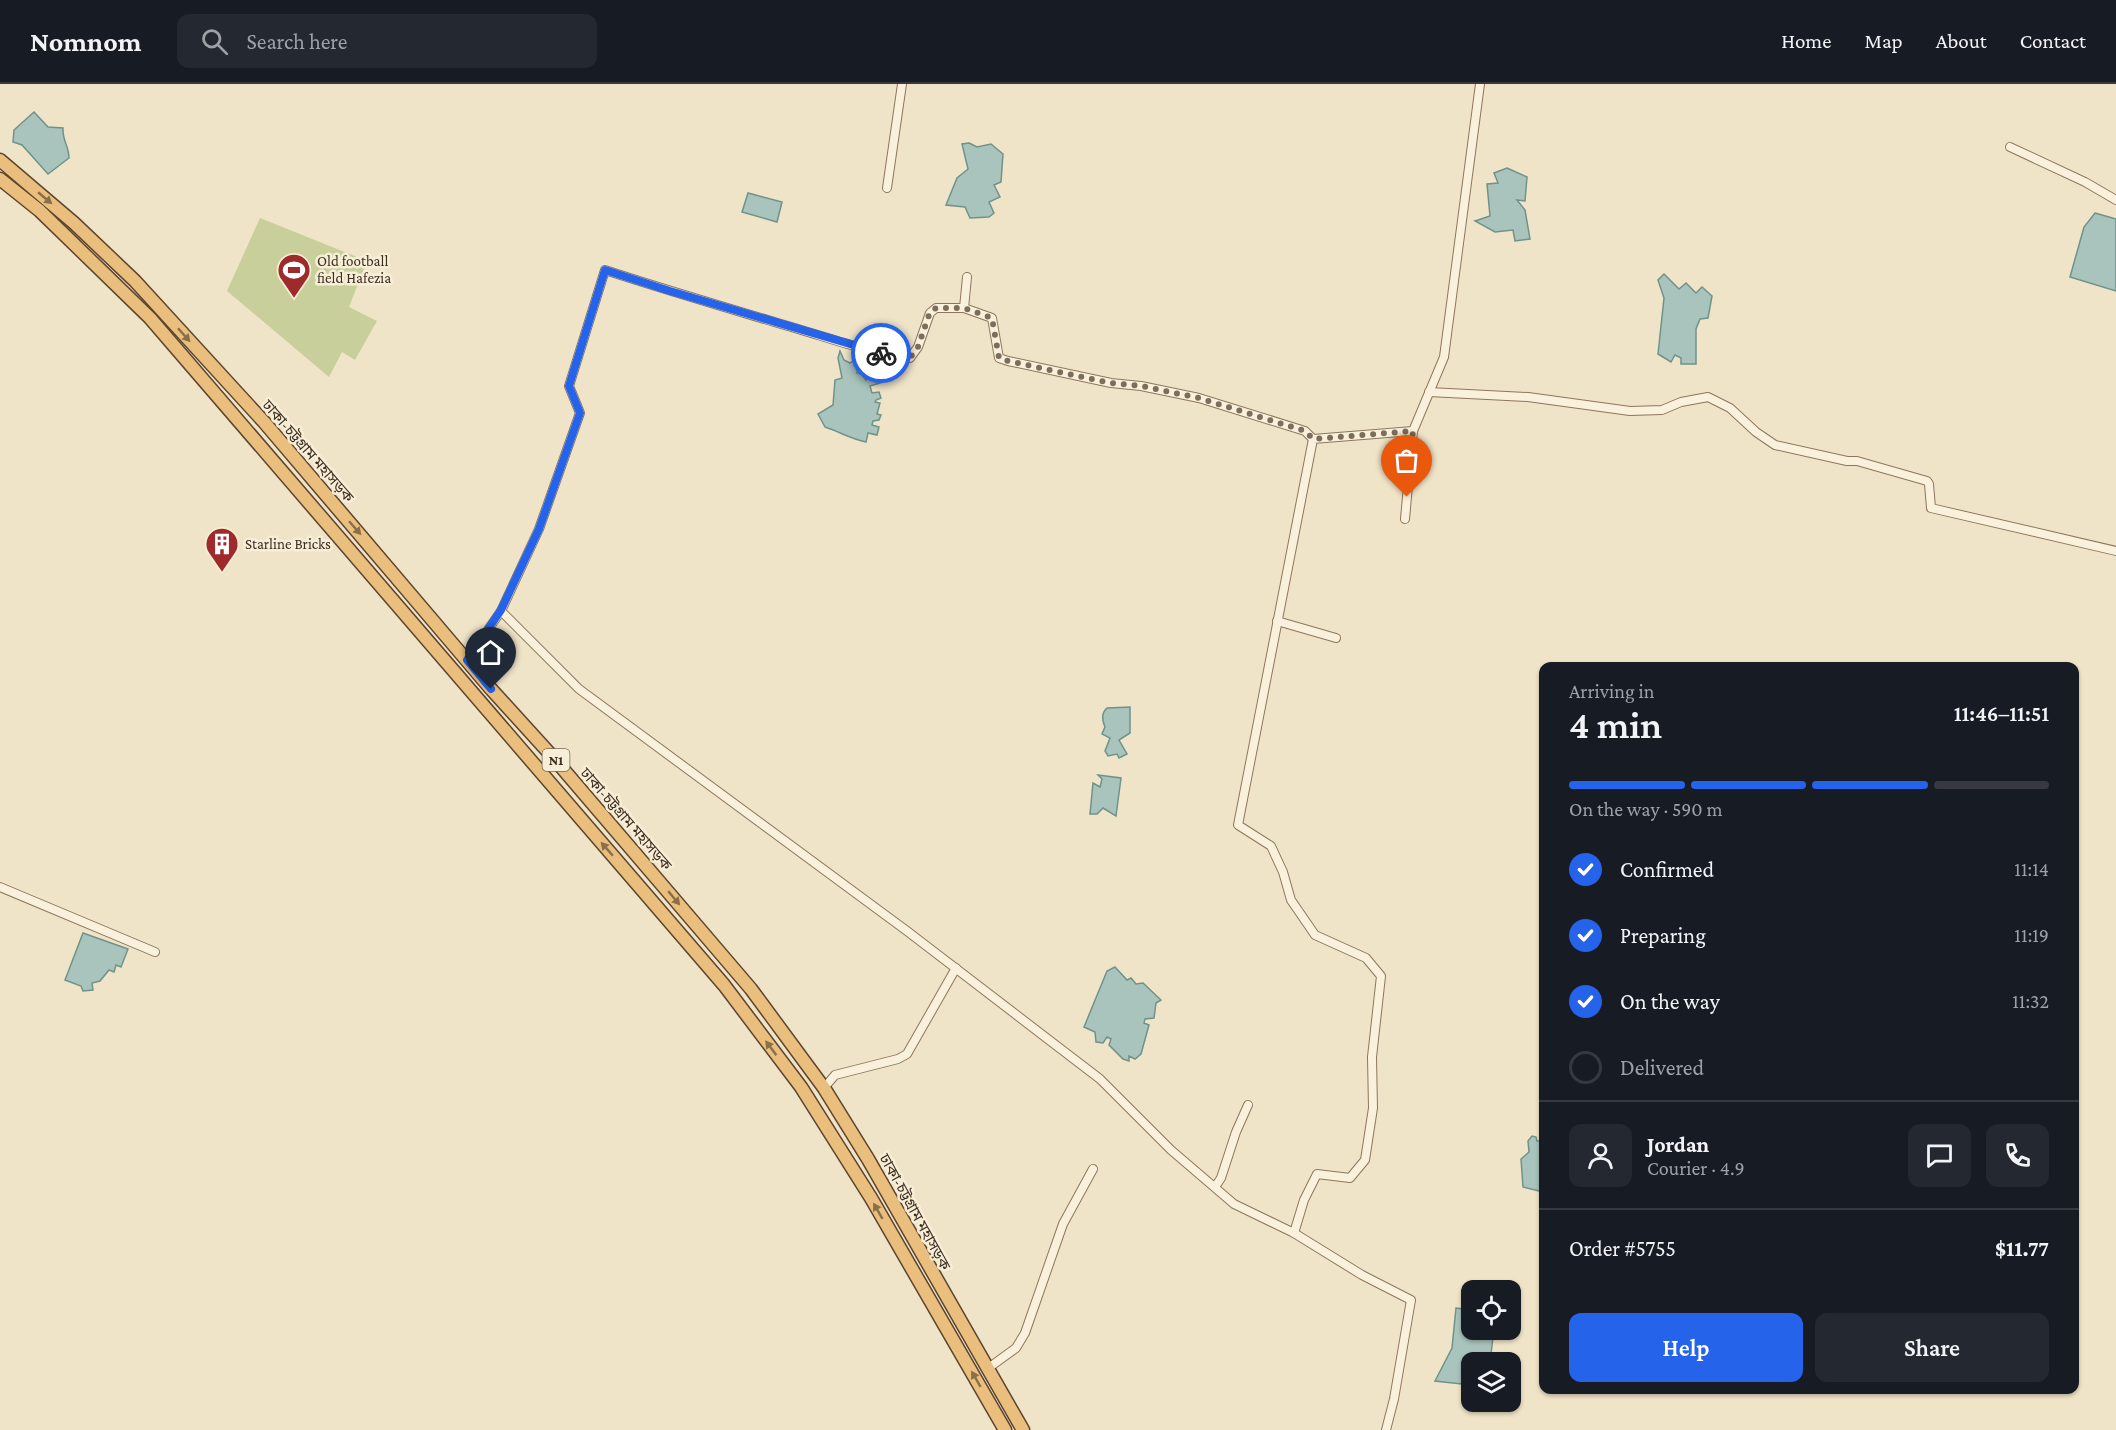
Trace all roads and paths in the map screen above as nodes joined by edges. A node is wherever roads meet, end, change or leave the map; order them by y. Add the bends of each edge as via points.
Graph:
1 (902, 84) edge
2 (1480, 84) edge
3 (2010, 147) dead end
4 (0, 160) edge
5 (0, 179) edge
6 (887, 188) dead end
7 (2116, 200) edge
8 (967, 277) dead end
9 (964, 308) junction
10 (1429, 392) junction
11 (1413, 431) junction
12 (1313, 439) junction
13 (1405, 519) dead end
14 (2116, 551) edge
15 (501, 610) junction
16 (1277, 621) junction
17 (1336, 638) dead end
18 (467, 660) junction
19 (0, 887) edge
20 (155, 952) dead end
21 (956, 968) junction
22 (824, 1088) junction
23 (1248, 1105) dead end
24 (1093, 1169) dead end
25 (1215, 1187) junction
26 (1294, 1233) junction
27 (987, 1369) junction
28 (1005, 1430) edge
29 (1023, 1430) edge
30 (1386, 1430) edge

1 - 6 street
2 - 10 street via 1444,357
3 - 7 street
4 -> 18 highway, ঢাকা-চট্টগ্রাম মহাসড়ক / N1 via 135,281 264,422
28 -> 5 highway, ঢাকা-চট্টগ্রাম মহাসড়ক / N1 via 871,1198 807,1097 724,985 150,318
8 - 9 street
9 - 12 street via 992,318 999,358 1199,398 1305,431
9 - 15 street via 936,308 930,312 910,358 605,270 569,386 580,413 539,529
10 - 11 street
10 - 14 street via 1528,397 1630,411 1662,410 1708,397 1730,408 1774,445 1857,461 1926,481 1930,508
11 - 12 street
11 - 13 street
12 - 16 street
15 - 18 street
15 - 21 street via 579,689
16 - 17 street
16 - 26 street via 1238,825 1271,846 1291,900 1315,935 1366,958 1381,976 1372,1057 1373,1108 1365,1160 1350,1178 1317,1174
18 -> 22 highway, ঢাকা-চট্টগ্রাম মহাসড়ক / N1 via 736,971
19 - 20 street
21 - 22 street via 906,1054 835,1075
21 - 25 street via 1100,1079
22 - 27 highway, ঢাকা-চট্টগ্রাম মহাসড়ক / N1
23 - 25 street
24 - 27 street via 1063,1224 1025,1333 1016,1348
25 - 26 street via 1234,1204
26 - 30 street via 1411,1300
27 - 29 highway, ঢাকা-চট্টগ্রাম মহাসড়ক / N1

